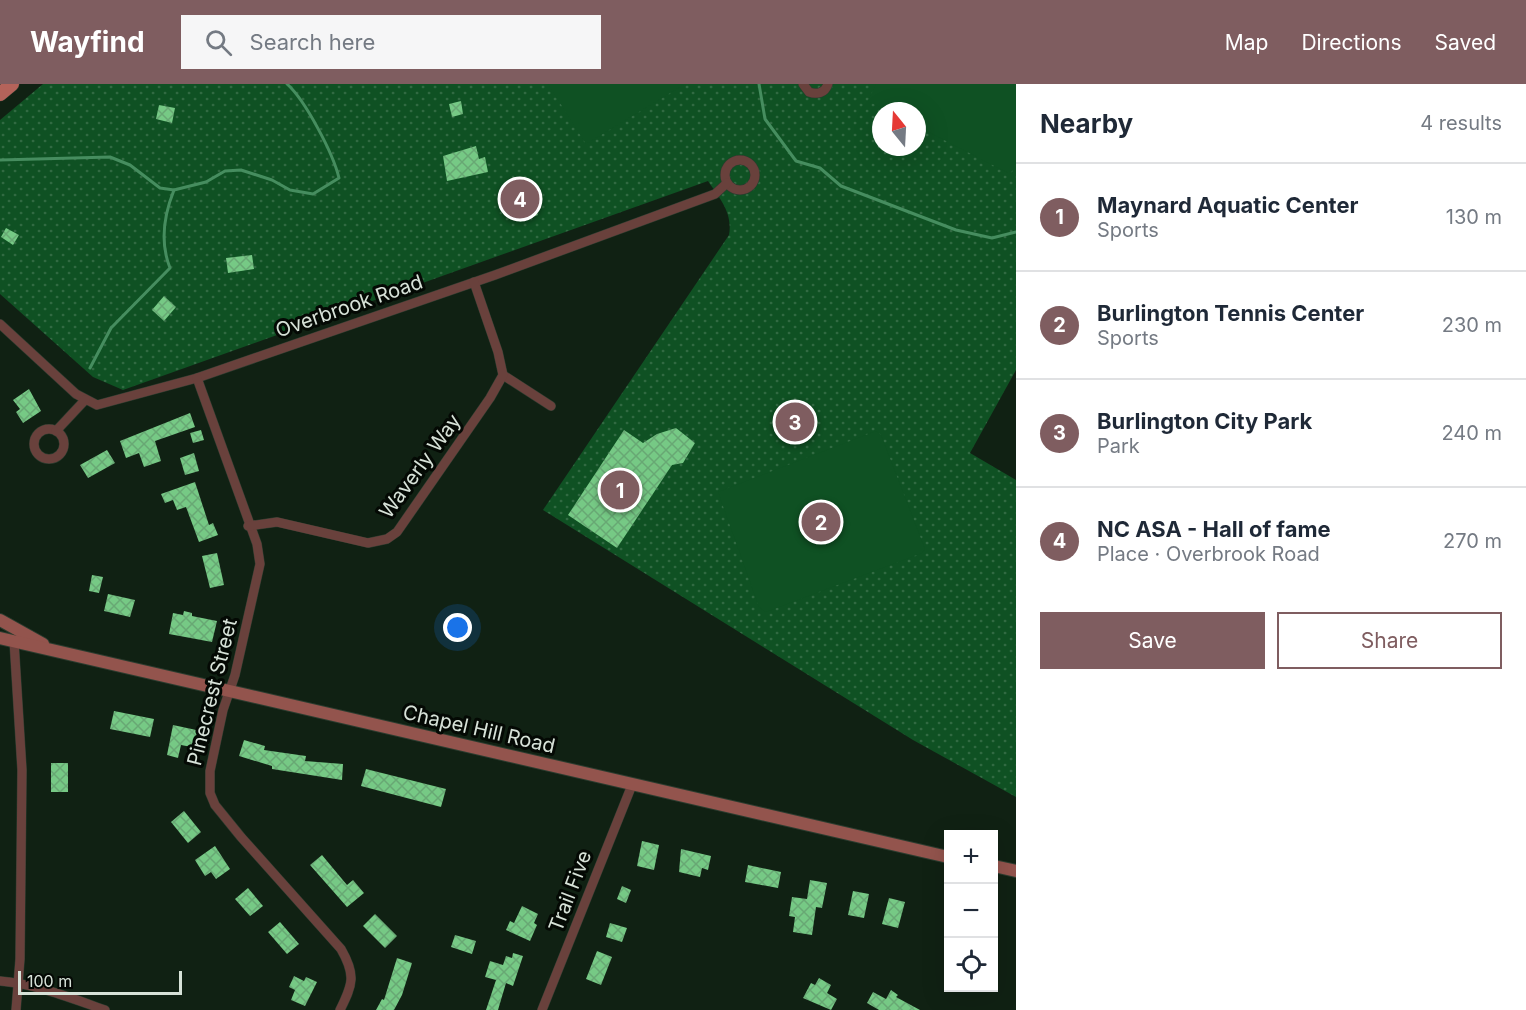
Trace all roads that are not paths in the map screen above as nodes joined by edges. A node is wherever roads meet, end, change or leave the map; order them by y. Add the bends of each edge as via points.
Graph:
1 (12, 84) edge
2 (803, 84) edge
3 (828, 84) edge
4 (0, 94) edge
5 (727, 183) dead end
6 (474, 282) junction
7 (1, 327) edge
8 (503, 375) junction
9 (197, 378) junction
10 (85, 400) junction
11 (551, 406) dead end
12 (56, 431) dead end
13 (248, 526) junction
14 (0, 620) edge
15 (0, 638) edge
16 (14, 641) junction
17 (54, 651) junction
18 (230, 691) junction
19 (632, 785) junction
20 (944, 856) edge
21 (998, 867) edge
22 (1016, 871) edge
23 (0, 981) edge
24 (18, 982) junction
25 (16, 1010) edge
26 (105, 1010) edge
27 (340, 1010) edge
28 (542, 1010) edge

1 - 4 main road
2 - 3 street via 809,92 817,94
5 - 6 street, Overbrook Road via 715,194
6 - 8 street
6 - 9 street, Overbrook Road
7 - 10 street
8 - 11 street
8 - 13 street, Waverly Way via 412,512 387,539 368,543 277,522
9 - 10 street, Overbrook Road via 97,405
9 - 13 street, Pinecrest Street
10 - 12 street
13 - 18 street, Pinecrest Street via 257,544 260,564
14 - 17 main road
15 - 16 main road, Chapel Hill Road
16 - 17 main road, Chapel Hill Road
16 - 24 street via 22,770
17 - 18 main road, Chapel Hill Road
18 - 19 main road, Chapel Hill Road
18 - 27 street, Pinecrest Street via 210,771 210,793 241,837 341,950 349,964 352,982
19 - 20 main road, Chapel Hill Road
19 - 28 street, Trail Five
21 - 22 main road
23 - 24 street
24 - 25 street
24 - 26 street

